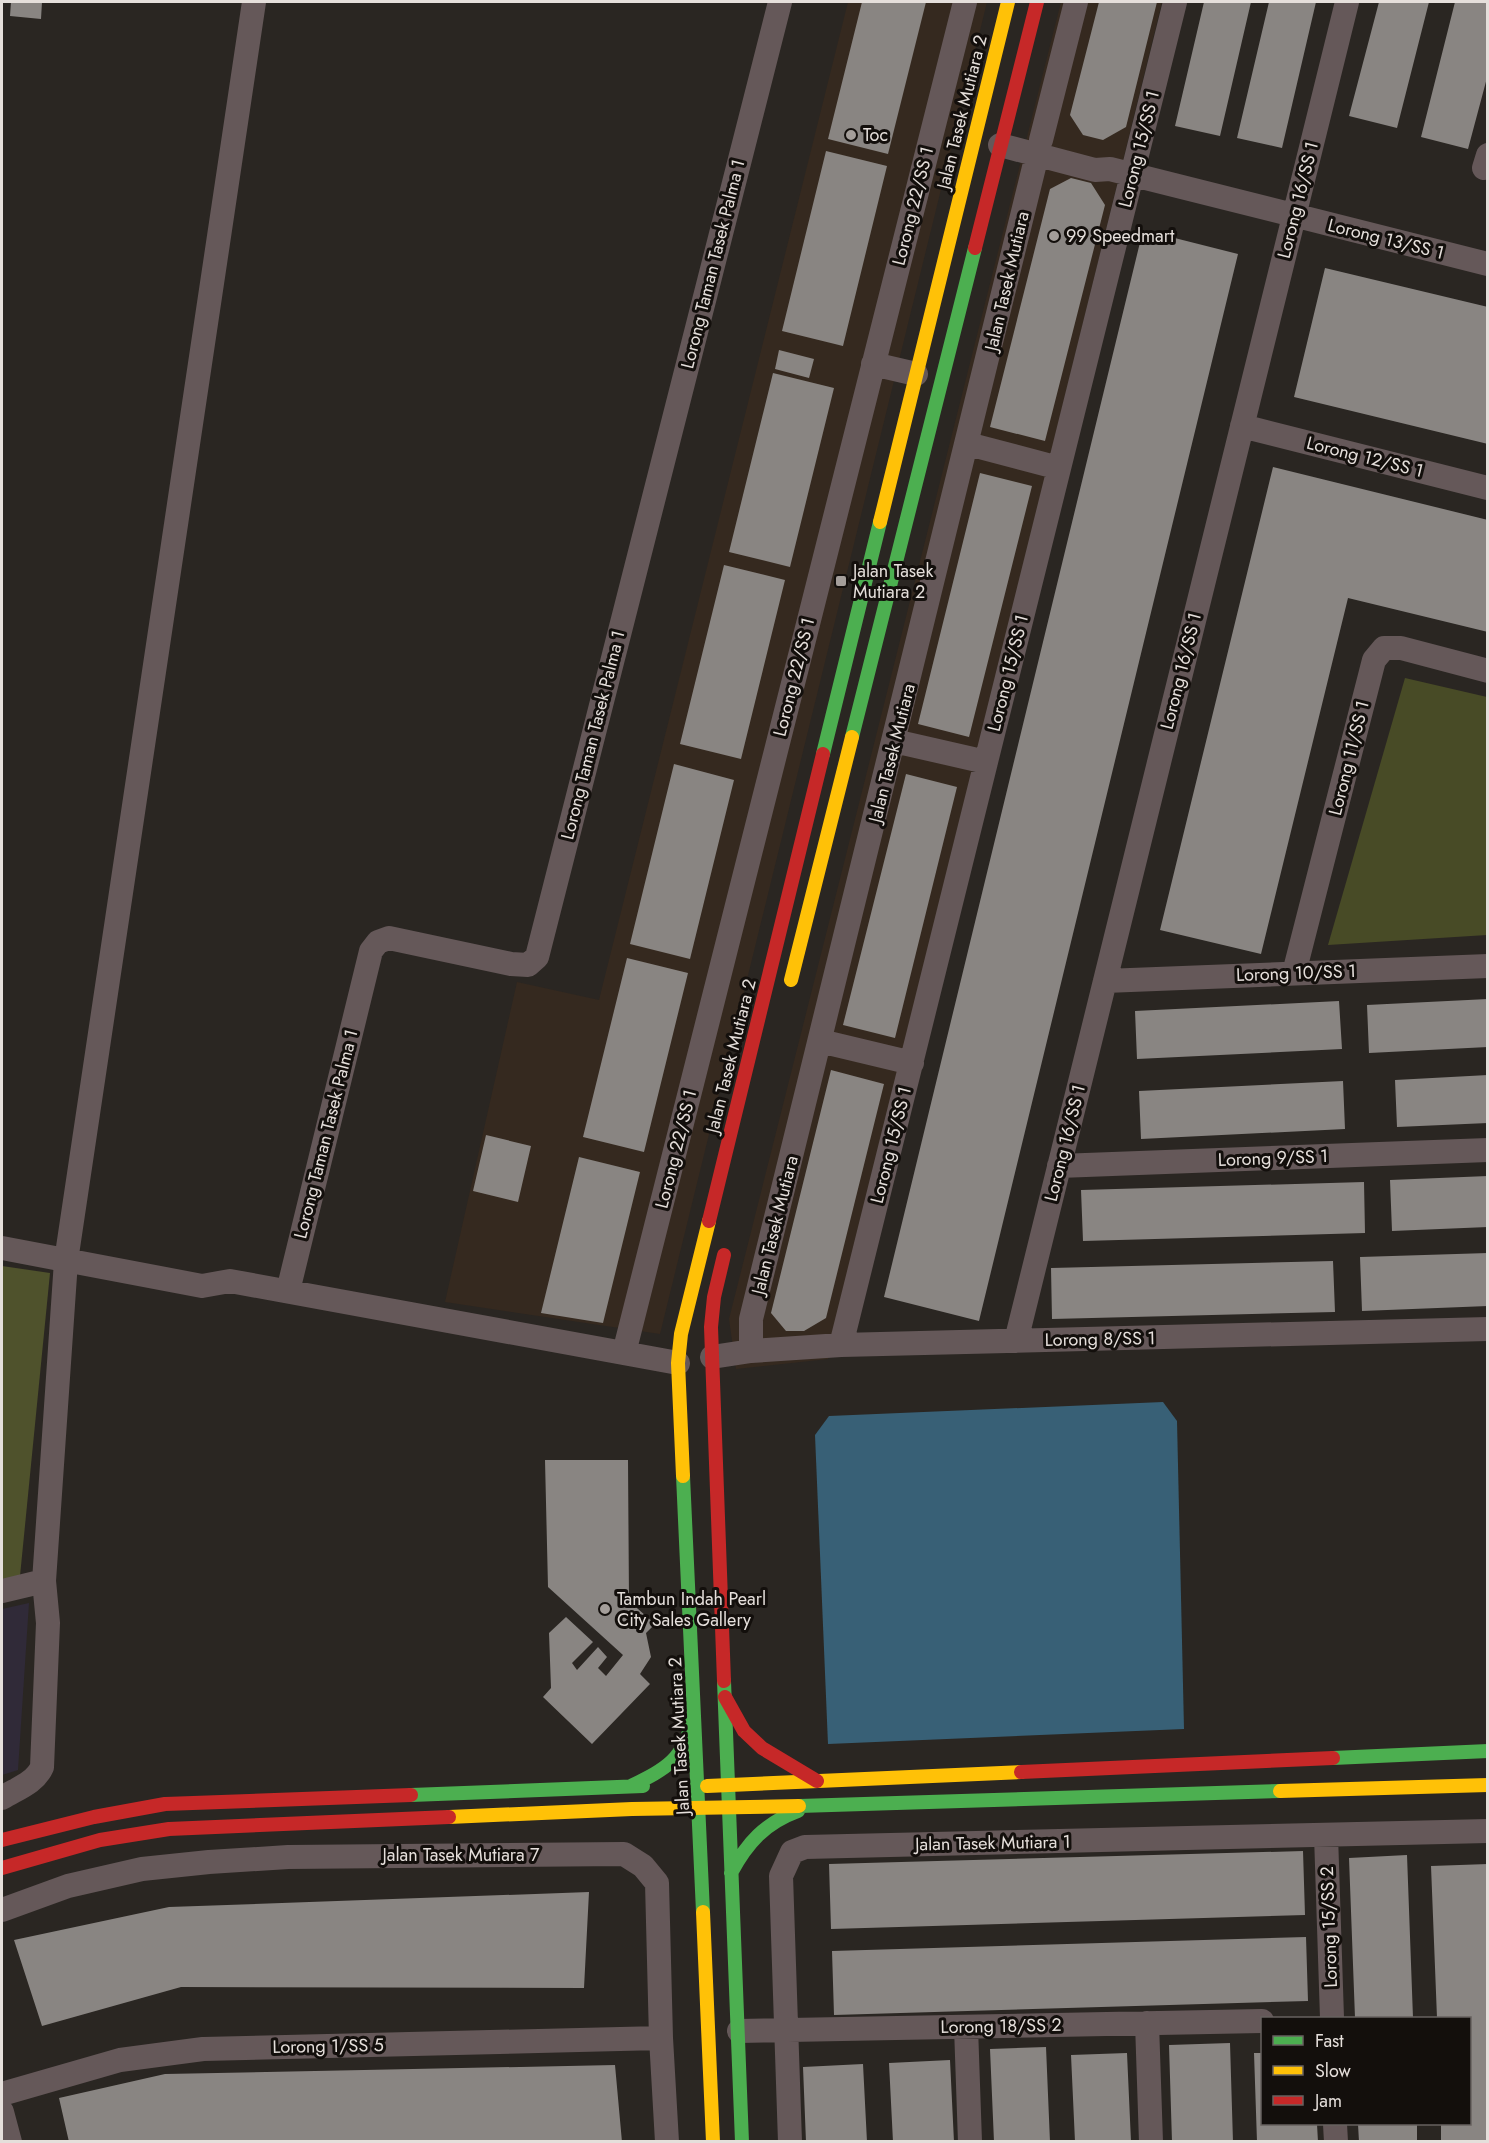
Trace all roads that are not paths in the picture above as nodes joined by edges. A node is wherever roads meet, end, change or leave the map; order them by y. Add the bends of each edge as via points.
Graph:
1 (254, 2) edge
2 (780, 2) edge
3 (965, 2) edge
4 (1008, 2) edge
5 (1037, 2) edge
6 (1076, 2) edge
7 (1175, 2) edge
8 (1347, 2) edge
9 (988, 76) junction
10 (1001, 137) junction
11 (1039, 147) junction
12 (1121, 171) junction
13 (961, 189) junction
14 (1294, 216) junction
15 (1488, 264) edge
16 (873, 364) junction
17 (916, 375) junction
18 (1242, 426) junction
19 (968, 444) junction
20 (1059, 468) junction
21 (1488, 488) edge
22 (1488, 670) edge
23 (894, 741) junction
24 (986, 762) junction
25 (1488, 966) edge
26 (1294, 973) junction
27 (1105, 981) junction
28 (788, 990) dead end
29 (820, 1041) junction
30 (912, 1063) junction
31 (1488, 1150) edge
32 (1059, 1166) junction
33 (727, 1241) dead end
34 (2, 1248) edge
35 (66, 1260) junction
36 (288, 1292) junction
37 (1488, 1329) edge
38 (1016, 1341) junction
39 (841, 1345) junction
40 (751, 1351) junction
41 (624, 1353) junction
42 (712, 1357) junction
43 (678, 1363) junction
44 (44, 1581) junction
45 (2, 1591) edge
46 (724, 1695) junction
47 (695, 1702) junction
48 (1488, 1751) edge
49 (817, 1780) junction
50 (727, 1784) junction
51 (1488, 1785) edge
52 (631, 1786) junction
53 (665, 1786) dead end
54 (694, 1786) junction
55 (2, 1798) edge
56 (818, 1806) junction
57 (728, 1808) junction
58 (632, 1809) junction
59 (700, 1809) junction
60 (661, 1824) dead end
61 (1488, 1831) edge
62 (1326, 1835) junction
63 (2, 1840) edge
64 (685, 1843) dead end
65 (2, 1868) edge
66 (731, 1873) junction
67 (703, 1888) junction
68 (2, 1910) edge
69 (1332, 2017) edge
70 (1261, 2021) edge
71 (1147, 2023) junction
72 (966, 2027) junction
73 (786, 2030) junction
74 (739, 2031) junction
75 (661, 2038) junction
76 (2, 2094) edge
77 (2, 2112) edge
78 (1335, 2125) edge
79 (10, 2142) edge
80 (667, 2142) edge
81 (713, 2142) edge
82 (742, 2142) edge
83 (790, 2142) edge
84 (970, 2142) edge
85 (1151, 2142) edge
86 (1336, 2142) edge

1 - 35 street
2 - 36 street, Lorong Taman Tasek Palma 1 via 537,957 528,965 511,964 389,938 378,942 371,951
3 - 16 street, Lorong 22/SS 1
4 - 9 street, Jalan Tasek Mutiara 2
5 - 10 street
6 - 11 street, Jalan Tasek Mutiara
7 - 12 street, Lorong 15/SS 1
8 - 14 street, Lorong 16/SS 1
9 - 10 street via 990,109
9 - 13 street, Jalan Tasek Mutiara 2
10 - 11 street, Lorong 13/SS 1
10 - 13 street via 977,159
10 - 28 street
11 - 12 street, Lorong 13/SS 1 via 1095,170
11 - 19 street, Jalan Tasek Mutiara
12 - 14 street, Lorong 13/SS 1
12 - 20 street, Lorong 15/SS 1
13 - 17 street, Jalan Tasek Mutiara 2
14 - 15 street, Lorong 13/SS 1
14 - 18 street, Lorong 16/SS 1
16 - 17 street
16 - 41 street, Lorong 22/SS 1
17 - 43 street, Jalan Tasek Mutiara 2 via 681,1334
18 - 21 street, Lorong 12/SS 1
18 - 27 street, Lorong 16/SS 1
19 - 20 street
19 - 23 street, Jalan Tasek Mutiara
20 - 24 street, Lorong 15/SS 1
22 - 26 street, Lorong 11/SS 1 via 1401,648 1384,648 1374,660
23 - 24 street
23 - 29 street, Jalan Tasek Mutiara
24 - 30 street, Lorong 15/SS 1
25 - 26 street, Lorong 10/SS 1
26 - 27 street, Lorong 10/SS 1
27 - 32 street, Lorong 16/SS 1
29 - 30 street
29 - 40 street, Jalan Tasek Mutiara via 751,1319
30 - 39 street, Lorong 15/SS 1
31 - 32 street, Lorong 9/SS 1
32 - 38 street, Lorong 16/SS 1
33 - 42 street via 714,1297
34 - 35 street
35 - 36 street via 202,1286 230,1281
35 - 44 street
36 - 41 street
37 - 38 street, Lorong 8/SS 1
38 - 39 street, Lorong 8/SS 1
39 - 40 street, Lorong 8/SS 1
40 - 42 street, Lorong 8/SS 1
41 - 43 street
42 - 46 street
43 - 47 street, Jalan Tasek Mutiara 2
44 - 45 street
44 - 55 street via 48,1623 42,1767 30,1782
46 - 49 street via 744,1731 762,1748
46 - 50 street
47 - 52 street via 689,1742 672,1763
47 - 54 street, Jalan Tasek Mutiara 2
48 - 49 street
49 - 50 street
50 - 54 street
50 - 57 street
51 - 56 street
52 - 53 street
52 - 63 street via 165,1804
54 - 59 street, Jalan Tasek Mutiara 2
56 - 57 street
56 - 66 street via 766,1825 750,1840
57 - 59 street, Jalan Tasek Mutiara 7
57 - 66 street
58 - 59 street, Jalan Tasek Mutiara 7
58 - 60 street
58 - 65 street, Jalan Tasek Mutiara 7 via 169,1829 100,1840
59 - 67 street, Jalan Tasek Mutiara 2
61 - 62 street, Jalan Tasek Mutiara 1
62 - 69 street, Lorong 15/SS 2
62 - 73 street, Jalan Tasek Mutiara 1 via 799,1849 792,1852 781,1876
64 - 67 street
66 - 74 street
67 - 81 street, Jalan Tasek Mutiara 2
68 - 75 street, Jalan Tasek Mutiara 7 via 68,1886 132,1871 209,1862 288,1857 624,1854 643,1866 657,1883
70 - 71 street, Lorong 18/SS 2
71 - 72 street, Lorong 18/SS 2
71 - 85 street
72 - 73 street, Lorong 18/SS 2
72 - 84 street
73 - 74 street, Lorong 18/SS 2
73 - 83 street, Jalan Tasek Mutiara 1
74 - 82 street
75 - 76 street, Lorong 1/SS 5 via 203,2049 120,2060
75 - 80 street, Jalan Tasek Mutiara 7
77 - 79 street
78 - 86 street

